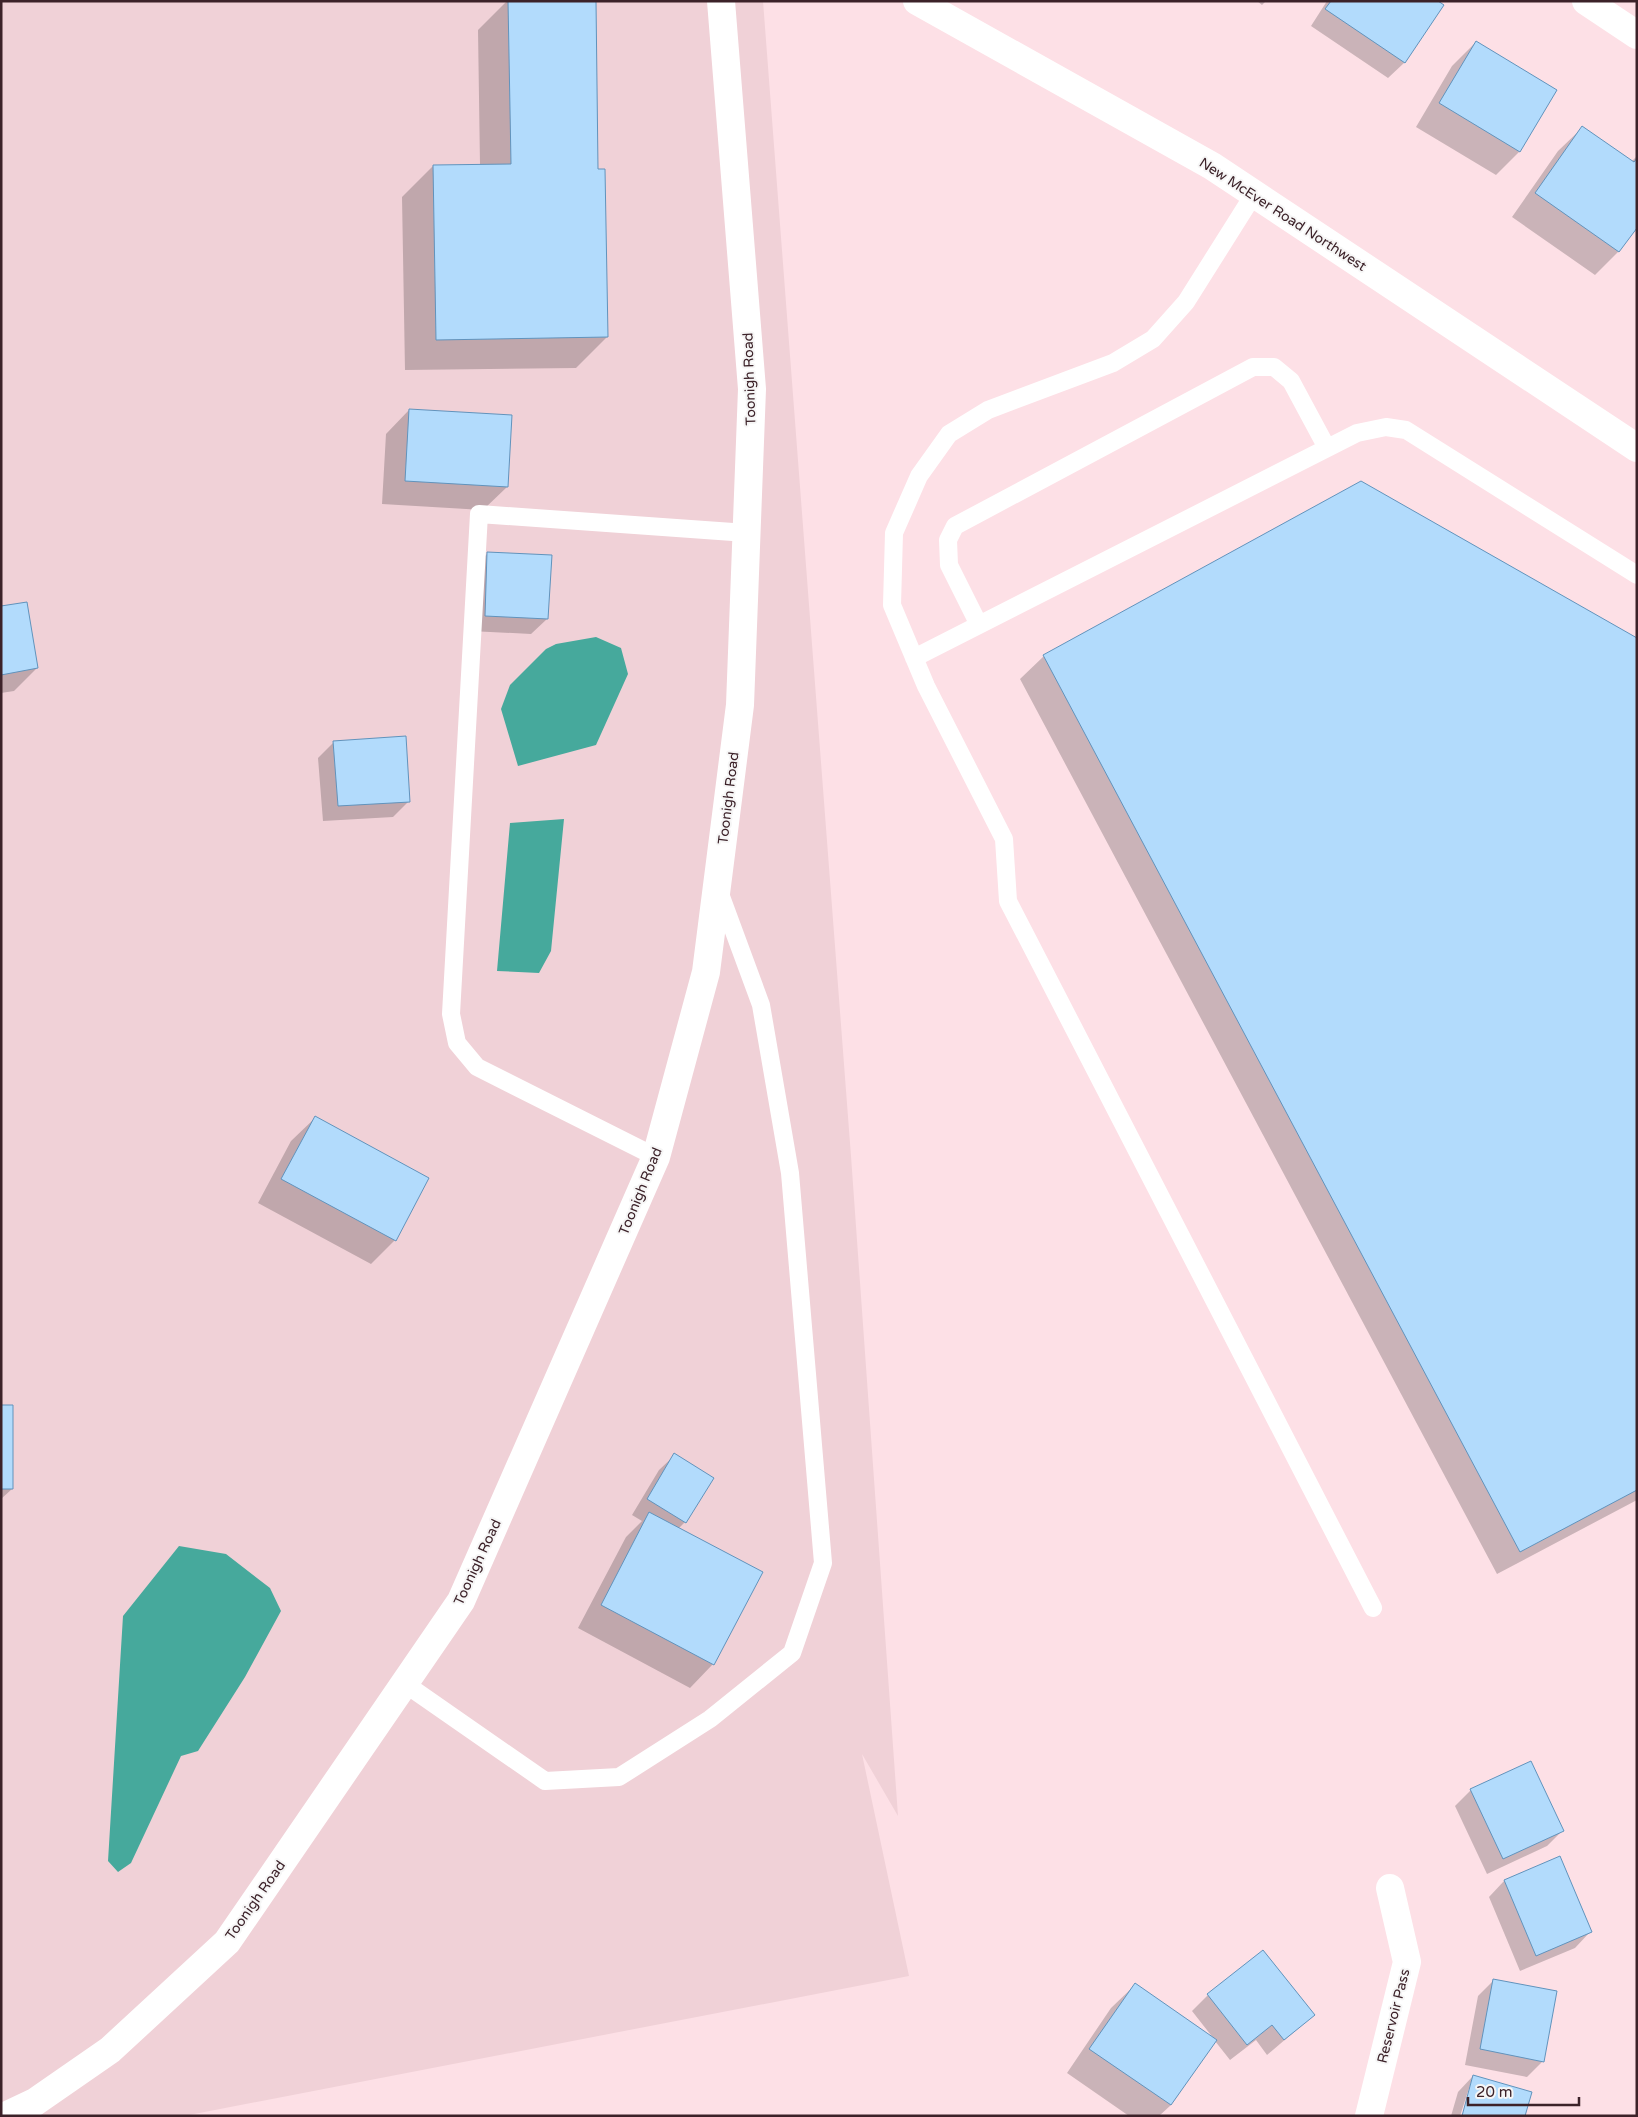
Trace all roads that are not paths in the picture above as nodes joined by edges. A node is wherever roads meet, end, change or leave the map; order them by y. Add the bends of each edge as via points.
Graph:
1 (721, 1) edge
2 (917, 1) edge
3 (1586, 1) edge
4 (1637, 35) edge
5 (1254, 194) junction
6 (1327, 448) junction
7 (1637, 448) edge
8 (747, 533) junction
9 (1637, 575) edge
10 (979, 625) junction
11 (914, 658) junction
12 (717, 886) junction
13 (656, 1157) junction
14 (1373, 1608) dead end
15 (404, 1683) junction
16 (1390, 1888) dead end
17 (5, 2116) edge
18 (1369, 2116) edge

1 - 8 street, Toonigh Road via 752,388
2 - 5 street, New McEver Road Northwest via 1212,166
3 - 4 street
5 - 7 street, New McEver Road Northwest
5 - 11 lane via 1186,302 1153,338 1113,363 988,410 949,434 919,476 894,533 892,605
6 - 9 lane via 1357,432 1386,426 1406,430
6 - 10 lane
6 - 10 lane via 1291,381 1274,367 1253,367 955,526 948,540 949,565
8 - 12 street, Toonigh Road via 740,705
8 - 13 lane via 479,514 452,1005 457,1043 477,1067
10 - 11 lane
11 - 14 lane via 1004,839 1008,901
12 - 13 street, Toonigh Road via 706,972
12 - 15 lane via 762,1005 790,1173 822,1563 792,1652 710,1719 619,1777 545,1780
13 - 15 street, Toonigh Road via 461,1601
15 - 17 street, Toonigh Road via 227,1942 110,2050 35,2102
16 - 18 street, Reservoir Pass via 1407,1962

